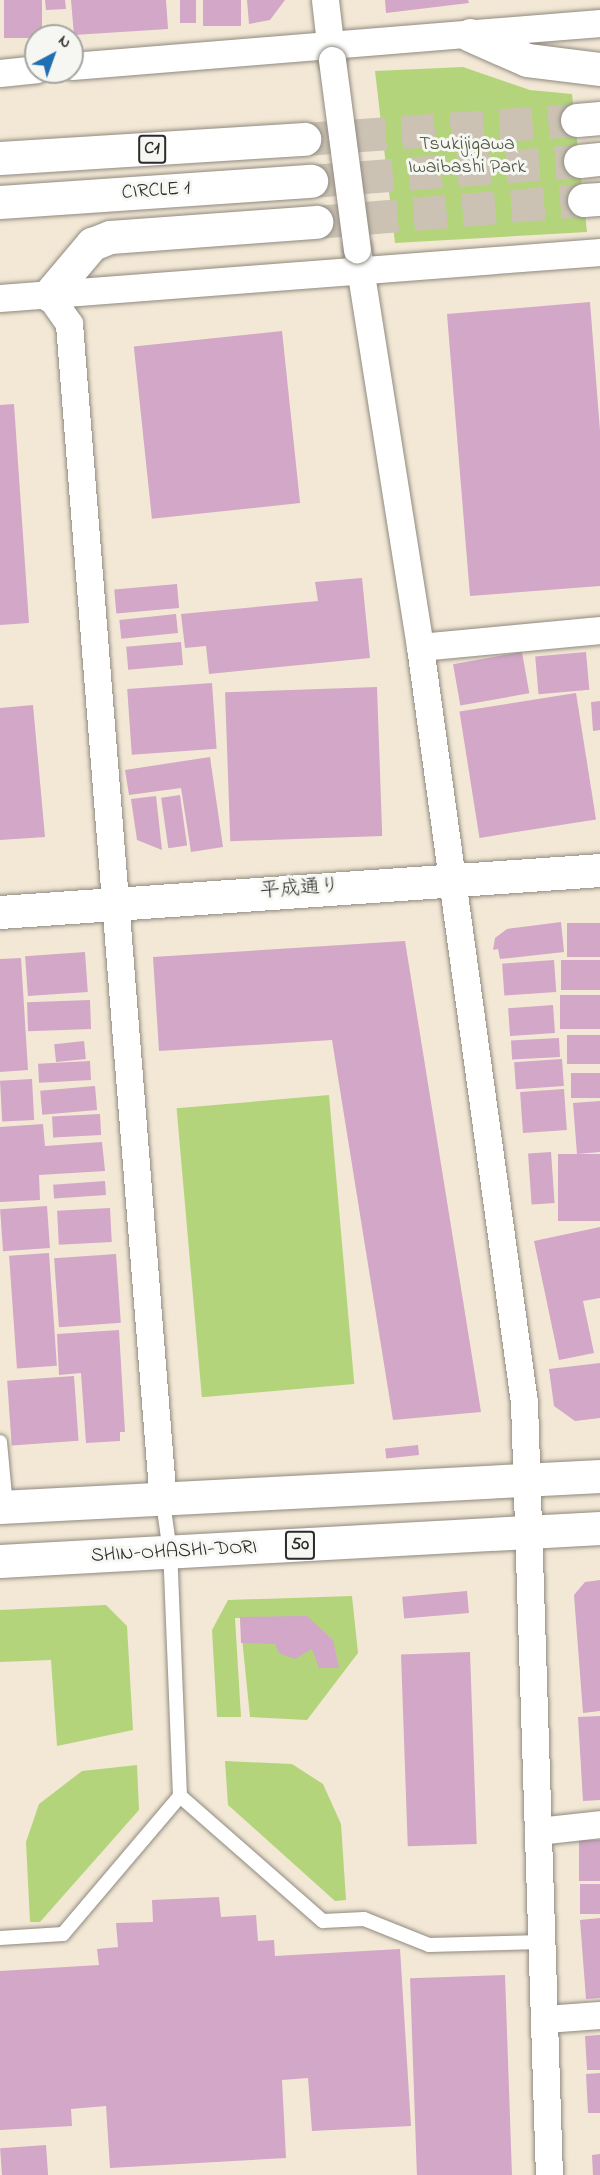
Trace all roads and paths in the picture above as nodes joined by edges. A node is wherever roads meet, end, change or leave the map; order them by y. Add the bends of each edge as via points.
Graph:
1 (325, 0) edge
2 (600, 23) edge
3 (470, 35) junction
4 (331, 52) junction
5 (84, 65) edge
6 (600, 69) edge
7 (24, 70) edge
8 (0, 72) edge
9 (304, 139) tunnel mouth
10 (0, 158) edge
11 (311, 181) tunnel mouth
12 (0, 202) edge
13 (316, 222) tunnel mouth
14 (600, 252) edge
15 (359, 260) junction
16 (49, 295) junction
17 (0, 298) edge
18 (600, 630) edge
19 (420, 647) junction
20 (600, 870) edge
21 (448, 879) junction
22 (112, 903) junction
23 (0, 912) edge
24 (0, 1442) edge
25 (600, 1476) edge
26 (524, 1481) junction
27 (163, 1502) junction
28 (3, 1507) edge
29 (600, 1528) edge
30 (527, 1534) junction
31 (170, 1552) junction
32 (0, 1561) edge
33 (180, 1796) junction
34 (600, 1824) edge
35 (538, 1831) junction
36 (0, 1938) edge
37 (542, 1942) junction
38 (600, 2015) edge
39 (545, 2019) junction
40 (549, 2175) edge

1 - 4 street
2 - 3 street
3 - 4 street
3 - 6 main road via 527,60
4 - 5 street
4 - 15 street, bridge
7 - 8 street
9 - 10 main road, C1
11 - 12 main road, CIRCLE 1
13 - 16 main road via 110,237 85,250
14 - 15 street
15 - 16 street
15 - 19 street
16 - 17 street
16 - 22 street via 69,324
18 - 19 street
19 - 21 street
20 - 21 main road, 平成通り
21 - 22 main road, 平成通り
21 - 26 street via 524,1402
22 - 23 main road, 平成通り
22 - 27 street
24 - 28 lane
25 - 26 main road
26 - 27 main road
26 - 30 street
27 - 28 main road
27 - 31 lane
29 - 30 main road, SHIN-OHASHI-DORI / 50
30 - 31 main road, SHIN-OHASHI-DORI / 50
30 - 35 street
31 - 32 main road, SHIN-OHASHI-DORI / 50
31 - 33 lane
33 - 36 lane via 63,1934
33 - 37 lane via 323,1921 364,1919 429,1945
34 - 35 street
35 - 37 street
37 - 39 street
38 - 39 street
39 - 40 street

